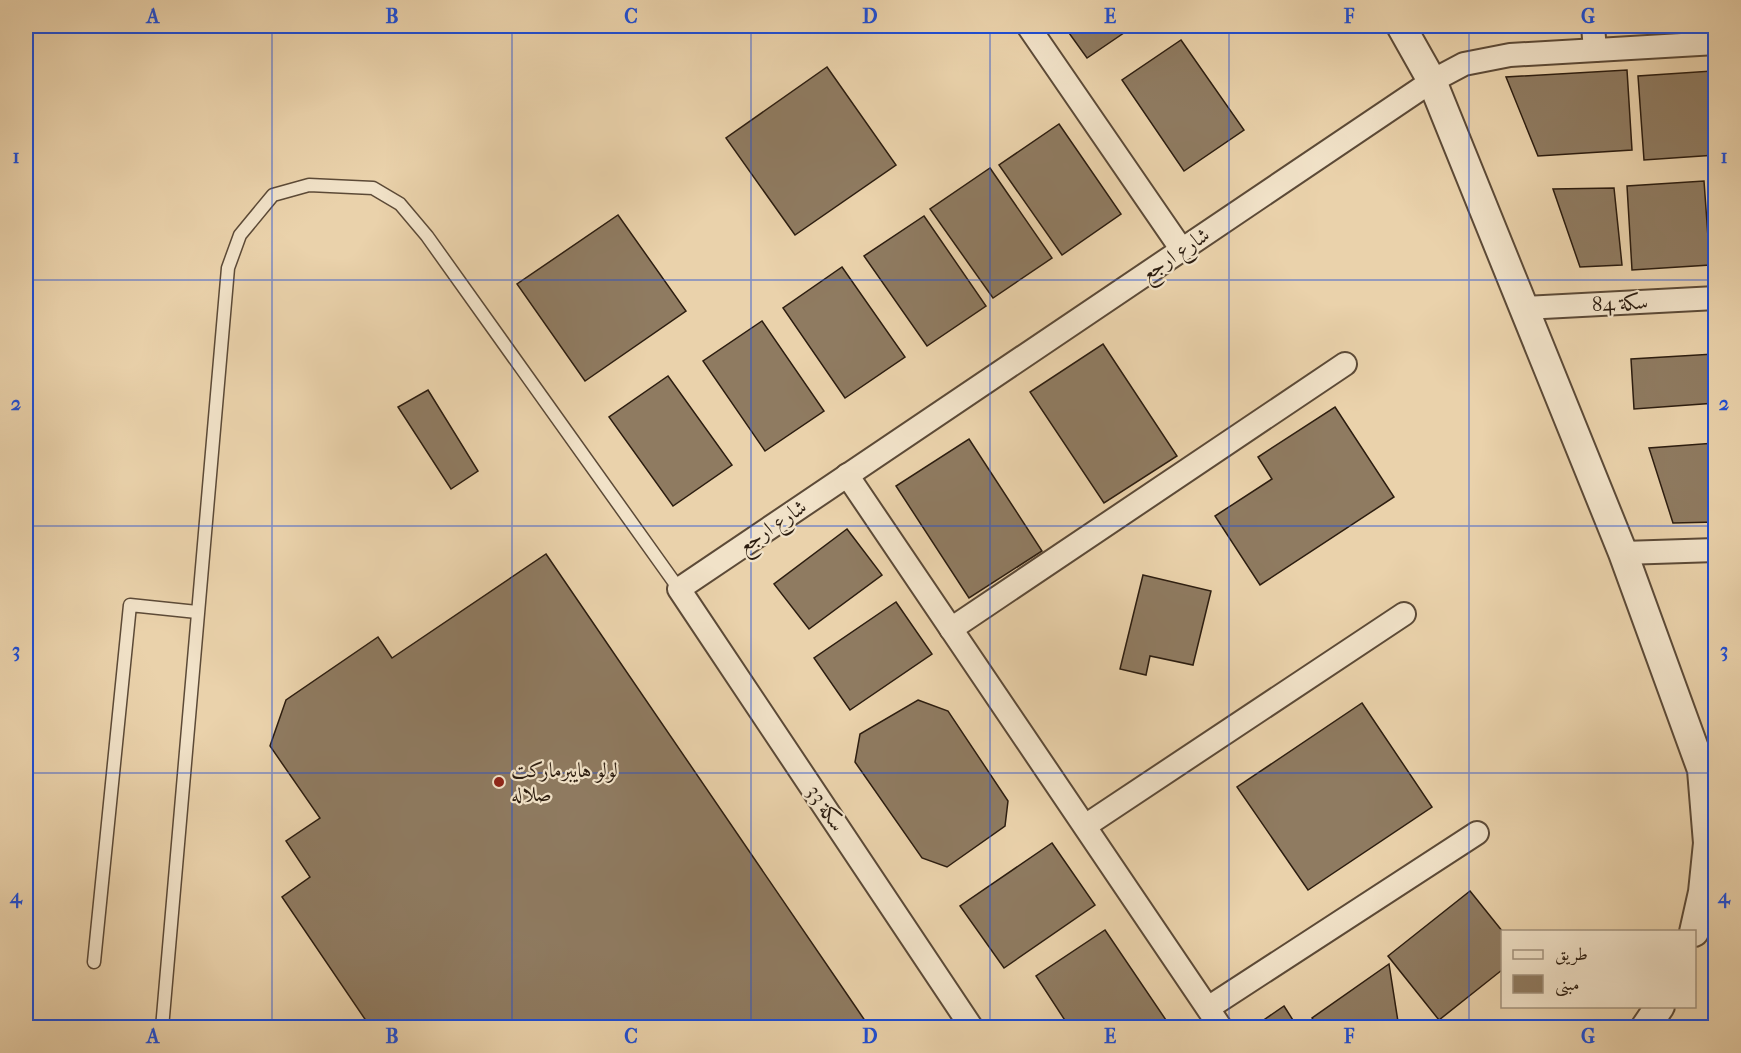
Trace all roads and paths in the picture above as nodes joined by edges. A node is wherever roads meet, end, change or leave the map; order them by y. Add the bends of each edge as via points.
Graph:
1 (1028, 26) edge
2 (1401, 26) edge
3 (1593, 26) edge
4 (1716, 44) edge
5 (1594, 50) junction
6 (1432, 81) junction
7 (1182, 250) junction
8 (1716, 298) edge
9 (1524, 308) junction
10 (1345, 364) dead end
11 (847, 475) junction
12 (1716, 550) edge
13 (1623, 553) junction
14 (679, 589) junction
15 (197, 612) junction
16 (1404, 614) dead end
17 (951, 629) junction
18 (1085, 826) junction
19 (1477, 833) dead end
20 (1709, 893) edge
21 (1695, 930) edge
22 (94, 962) dead end
23 (1208, 1008) junction
24 (1659, 1008) edge
25 (162, 1028) edge
26 (972, 1028) edge
27 (1221, 1028) edge
28 (1646, 1028) edge

1 - 7 street
2 - 6 street
3 - 5 street
4 - 5 street, شارع ارجع
5 - 6 street, شارع ارجع via 1510,55 1464,64
6 - 7 street, شارع ارجع
6 - 9 street
7 - 11 street, شارع ارجع
8 - 9 street, سكة 84
9 - 13 street
10 - 17 street
11 - 14 street, شارع ارجع
11 - 17 street
12 - 13 street
13 - 20 street via 1702,770
14 - 15 lane via 427,236 400,204 373,188 309,184 273,195 240,235 228,268
14 - 26 street, سكة 33
15 - 22 lane via 130,605
15 - 25 lane
16 - 18 street
17 - 18 street
18 - 23 street
19 - 23 street
20 - 21 street
23 - 27 street
24 - 28 street

